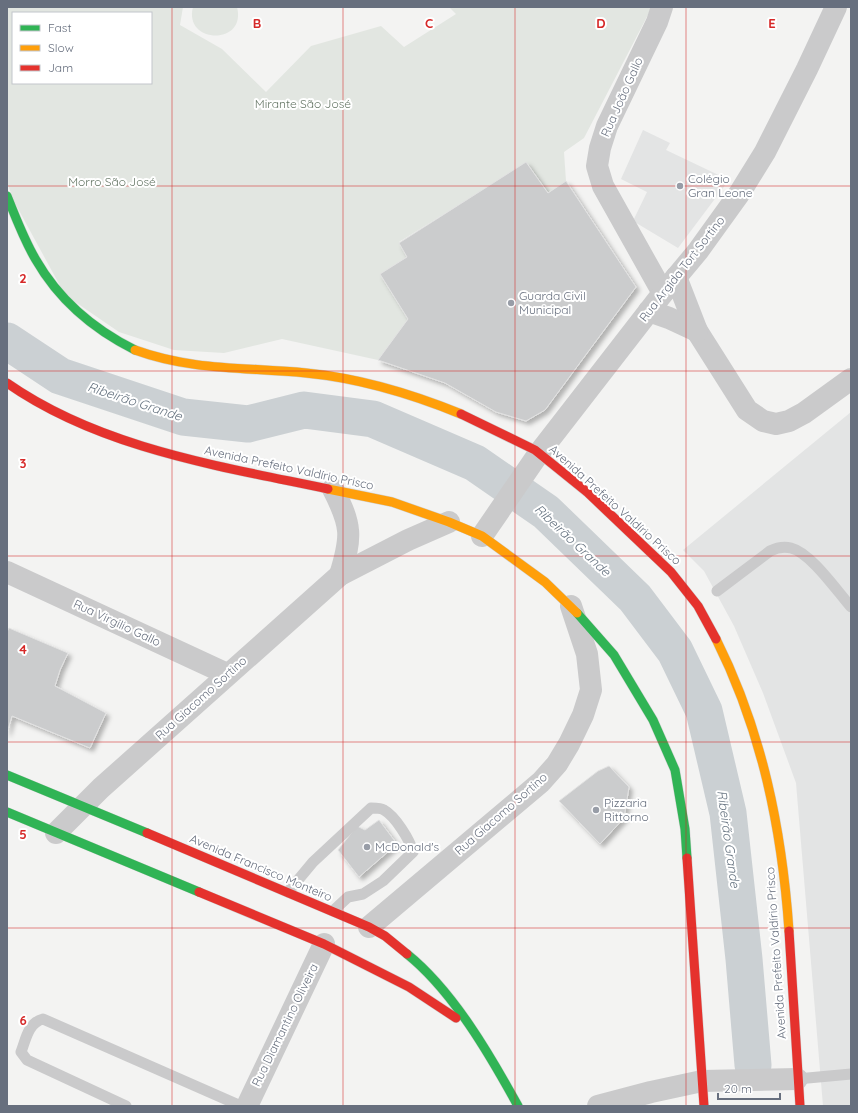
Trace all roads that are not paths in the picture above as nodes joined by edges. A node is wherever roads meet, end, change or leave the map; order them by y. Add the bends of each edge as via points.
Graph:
1 (662, 7) edge
2 (836, 7) edge
3 (7, 196) edge
4 (669, 285) junction
5 (649, 311) junction
6 (697, 331) junction
7 (851, 379) edge
8 (7, 383) edge
9 (539, 453) junction
10 (333, 489) junction
11 (450, 522) junction
12 (482, 536) junction
13 (7, 572) edge
14 (340, 575) junction
15 (717, 591) dead end
16 (570, 605) junction
17 (851, 607) edge
18 (227, 674) junction
19 (7, 775) edge
20 (81, 807) junction
21 (7, 812) edge
22 (56, 833) junction
23 (288, 892) junction
24 (333, 911) junction
25 (369, 927) junction
26 (324, 944) junction
27 (473, 1031) junction
28 (851, 1074) edge
29 (797, 1079) junction
30 (702, 1081) junction
31 (126, 1106) edge
32 (241, 1106) edge
33 (247, 1106) edge
34 (518, 1106) edge
35 (598, 1106) edge
36 (704, 1106) edge
37 (800, 1106) edge

1 - 4 street, Rua João Gallo via 607,126 597,166 603,186
2 - 4 street, Rua Argida Tort Sortino via 765,152 739,194 698,251
3 - 9 main road, Avenida Prefeito Valdírio Prisco via 42,269 66,300 99,330 134,349 170,362 332,376 401,392 461,412
4 - 5 street, Rua Argida Tort Sortino
4 - 6 street, Rua João Gallo
5 - 6 street
5 - 9 street, Rua Argida Tort Sortino
6 - 7 street, Rua João Gallo via 746,410 763,421 776,424 790,421
8 - 10 main road, Avenida Prefeito Valdírio Prisco via 30,398 93,428 150,448
9 - 12 street, Rua Argida Tort Sortino
9 - 29 main road, Avenida Prefeito Valdírio Prisco via 673,572 706,618 733,676 755,734 769,785 778,839 788,913
10 - 11 main road, Avenida Prefeito Valdírio Prisco via 392,502
10 - 14 street via 344,510 348,526 349,547
11 - 12 main road, Avenida Prefeito Valdírio Prisco
11 - 14 street, Rua Giacomo Sortino via 408,540
12 - 16 main road, Avenida Prefeito Valdírio Prisco via 545,582
13 - 18 street, Rua Virgilio Gallo
14 - 18 street, Rua Giacomo Sortino
15 - 17 lane via 770,551 778,547 791,548 806,556
16 - 25 street, Rua Giacomo Sortino via 587,654 591,690 583,715 557,764 541,782
16 - 30 main road, Avenida Prefeito Valdírio Prisco via 614,655 653,720 675,770 685,830
18 - 20 street, Rua Giacomo Sortino
19 - 20 main road, Avenida Francisco Monteiro
20 - 22 street, Rua Giacomo Sortino
20 - 23 main road, Avenida Francisco Monteiro
21 - 22 main road, Avenida Francisco Monteiro
22 - 26 main road, Avenida Francisco Monteiro
23 - 24 main road, Avenida Francisco Monteiro
23 - 24 lane via 313,862 371,808 383,809 410,842 413,852 383,881 363,894 348,897
24 - 25 main road, Avenida Francisco Monteiro
25 - 27 main road, Avenida Francisco Monteiro via 402,948 416,961
26 - 27 main road, Avenida Francisco Monteiro via 409,987
26 - 33 street, Rua Diamantino Oliveira
27 - 34 main road, Avenida Francisco Monteiro via 490,1055
28 - 29 lane
29 - 30 street
29 - 37 main road, Avenida Prefeito Valdírio Prisco
30 - 35 street
30 - 36 main road, Avenida Prefeito Valdírio Prisco
31 - 32 lane via 27,1060 22,1052 32,1025 43,1020

